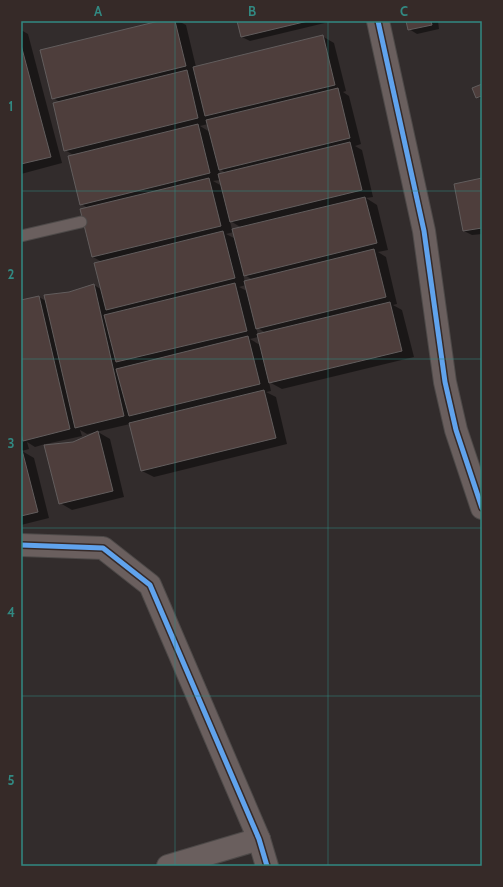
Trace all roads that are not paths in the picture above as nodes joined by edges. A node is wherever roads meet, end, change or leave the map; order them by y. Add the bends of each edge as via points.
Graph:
1 (378, 21) edge
2 (81, 222) dead end
3 (21, 236) edge
4 (482, 508) edge
5 (21, 545) edge
6 (259, 839) junction
7 (168, 866) edge
8 (267, 866) edge

1 - 4 street via 424,231 445,382 456,430
2 - 3 lane
5 - 6 street via 102,548 150,585
6 - 7 street
6 - 8 street

